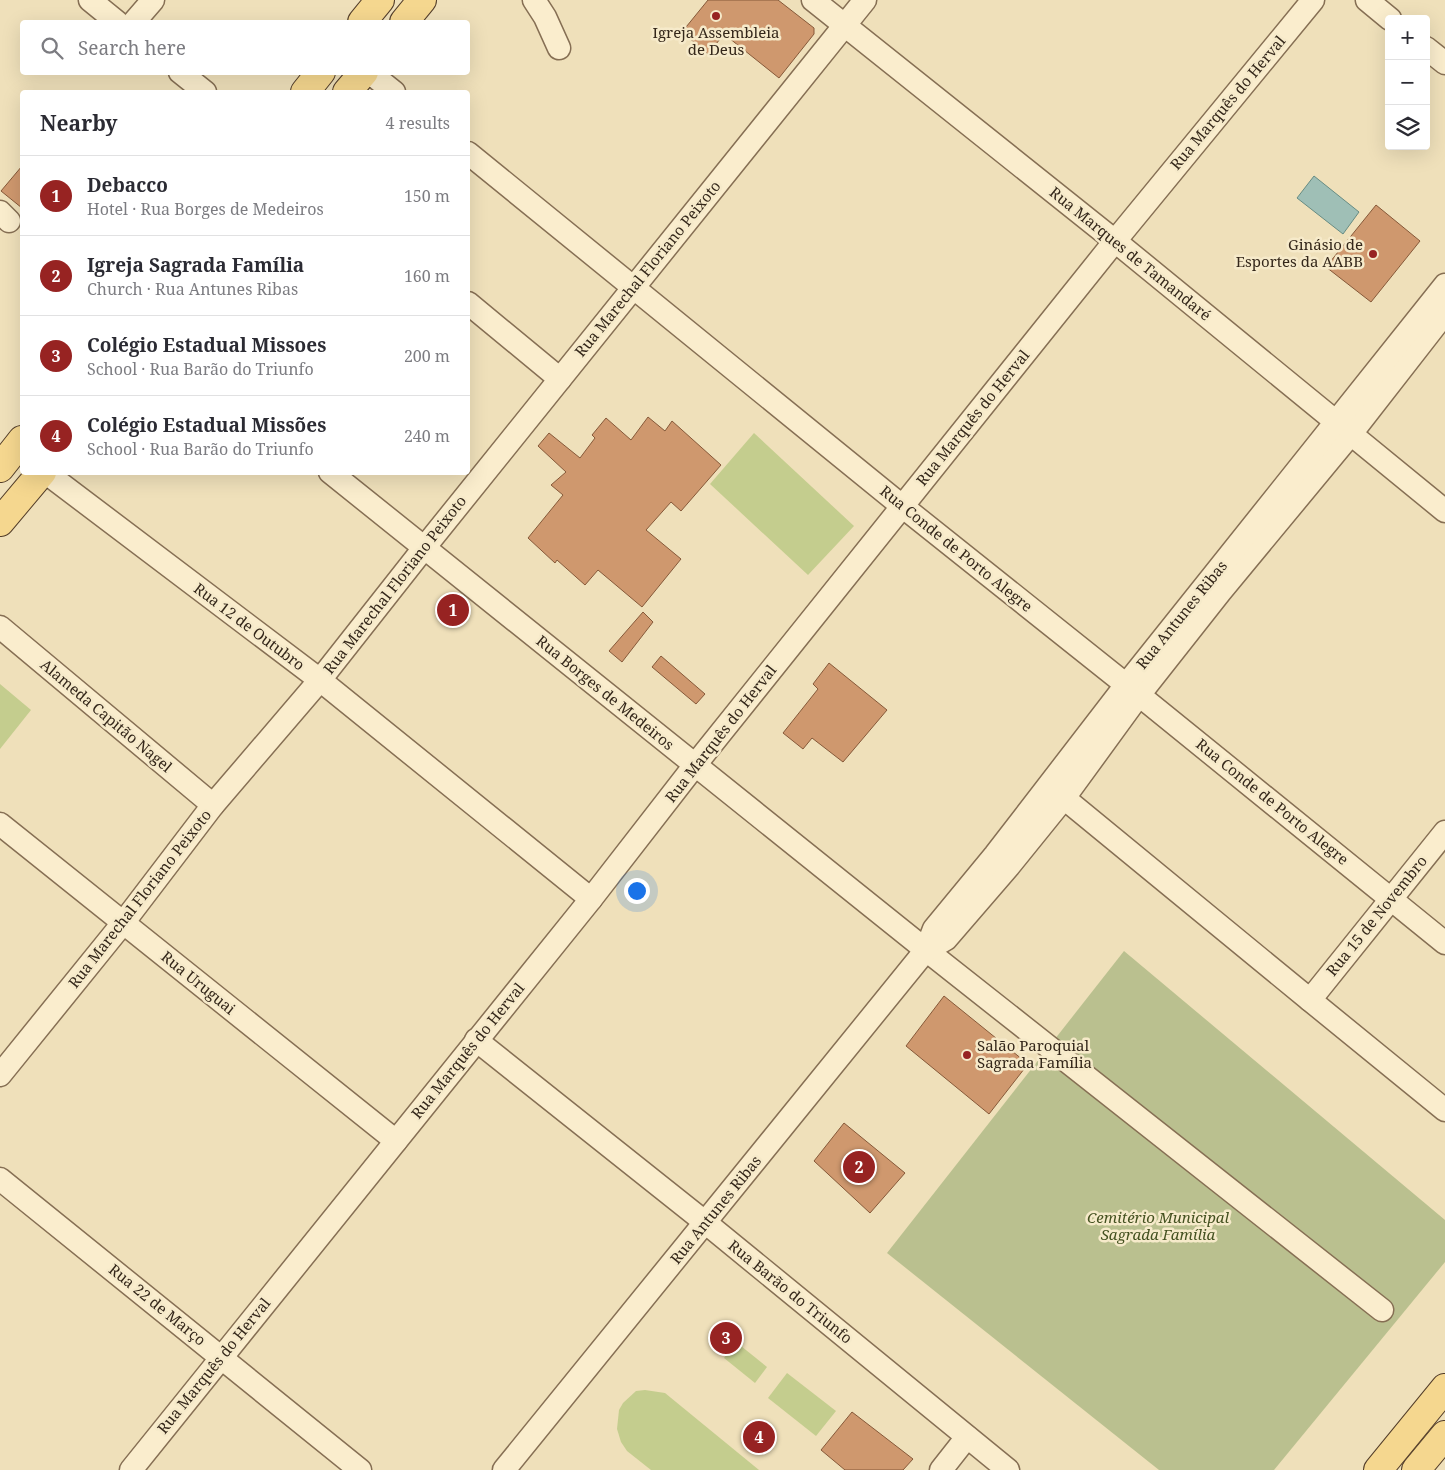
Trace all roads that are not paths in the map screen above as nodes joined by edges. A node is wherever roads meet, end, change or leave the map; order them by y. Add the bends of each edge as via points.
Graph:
1 (90, 0) edge
2 (152, 0) edge
3 (380, 0) edge
4 (422, 0) edge
5 (534, 0) edge
6 (814, 0) edge
7 (865, 0) edge
8 (1313, 0) edge
9 (1367, 0) edge
10 (1385, 15) edge
11 (115, 20) edge
12 (136, 20) edge
13 (364, 20) edge
14 (406, 20) edge
15 (844, 25) junction
16 (559, 48) dead end
17 (1430, 51) edge
18 (1445, 63) edge
19 (184, 75) edge
20 (319, 75) edge
21 (361, 75) edge
22 (373, 75) edge
23 (202, 90) edge
24 (307, 90) edge
25 (349, 90) edge
26 (392, 90) edge
27 (470, 155) edge
28 (1114, 241) junction
29 (1445, 285) edge
30 (633, 288) junction
31 (470, 305) edge
32 (1434, 317) edge
33 (560, 379) junction
34 (1343, 428) junction
35 (40, 475) edge
36 (47, 475) edge
37 (334, 475) edge
38 (902, 506) junction
39 (1445, 511) edge
40 (0, 522) edge
41 (424, 548) junction
42 (0, 627) edge
43 (320, 680) junction
44 (1133, 690) junction
45 (695, 765) junction
46 (1057, 792) junction
47 (213, 805) junction
48 (0, 824) edge
49 (1445, 832) edge
50 (1392, 898) junction
51 (591, 899) junction
52 (123, 923) junction
53 (1445, 943) edge
54 (926, 950) junction
55 (1310, 1000) junction
56 (476, 1040) junction
57 (0, 1075) edge
58 (1445, 1110) edge
59 (396, 1141) junction
60 (0, 1179) edge
61 (706, 1223) junction
62 (1382, 1310) dead end
63 (221, 1357) junction
64 (1445, 1388) edge
65 (1445, 1435) edge
66 (967, 1437) junction
67 (130, 1470) edge
68 (360, 1470) edge
69 (504, 1470) edge
70 (941, 1470) edge
71 (1008, 1470) edge
72 (1378, 1470) edge
73 (1416, 1470) edge

1 - 11 street
2 - 12 street
3 - 13 main road
4 - 14 main road
5 - 16 street
6 - 15 street, Rua Marques de Tamandaré
7 - 15 street, Rua Marechal Floriano Peixoto
8 - 28 street, Rua Marquês do Herval
9 - 10 street
15 - 28 street, Rua Marques de Tamandaré
15 - 30 street, Rua Marechal Floriano Peixoto
17 - 18 street
19 - 23 street
20 - 24 main road
21 - 25 main road
22 - 26 street
27 - 30 street, Rua Conde de Porto Alegre
28 - 34 street, Rua Marques de Tamandaré
28 - 38 street, Rua Marquês do Herval
29 - 32 street, Rua Antunes Ribas
30 - 33 street, Rua Marechal Floriano Peixoto
30 - 38 street, Rua Conde de Porto Alegre
31 - 33 street
32 - 34 street, Rua Antunes Ribas
33 - 41 street, Rua Marechal Floriano Peixoto
34 - 39 street, Rua Marques de Tamandaré
34 - 44 street, Rua Antunes Ribas
35 - 40 main road
36 - 43 street, Rua 12 de Outubro
37 - 41 street, Rua Borges de Medeiros
38 - 44 street, Rua Conde de Porto Alegre
38 - 45 street, Rua Marquês do Herval
41 - 43 street, Rua Marechal Floriano Peixoto
41 - 45 street, Rua Borges de Medeiros
42 - 47 street, Alameda Capitão Nagel
43 - 47 street, Rua Marechal Floriano Peixoto
43 - 51 street, Rua 12 de Outubro
44 - 46 street, Rua Antunes Ribas
44 - 50 street, Rua Conde de Porto Alegre
45 - 51 street, Rua Marquês do Herval
45 - 54 street, Rua Borges de Medeiros
46 - 54 street, Rua Antunes Ribas via 946,939
46 - 55 street
47 - 52 street, Rua Marechal Floriano Peixoto
48 - 52 street, Rua Uruguai
49 - 50 street, Rua 15 de Novembro
50 - 53 street, Rua Conde de Porto Alegre
50 - 55 street, Rua 15 de Novembro
51 - 56 street, Rua Marquês do Herval
52 - 57 street, Rua Marechal Floriano Peixoto
52 - 59 street, Rua Uruguai
54 - 61 street, Rua Antunes Ribas
54 - 62 street, Rua Borges de Medeiros
55 - 58 street
56 - 59 street, Rua Marquês do Herval
56 - 61 street, Rua Barão do Triunfo
59 - 63 street, Rua Marquês do Herval
60 - 63 street, Rua 22 de Março
61 - 66 street, Rua Barão do Triunfo
61 - 69 street, Rua Antunes Ribas
63 - 67 street, Rua Marquês do Herval
63 - 68 street, Rua 22 de Março
64 - 72 main road
65 - 73 main road
66 - 70 street
66 - 71 street, Rua Barão do Triunfo

